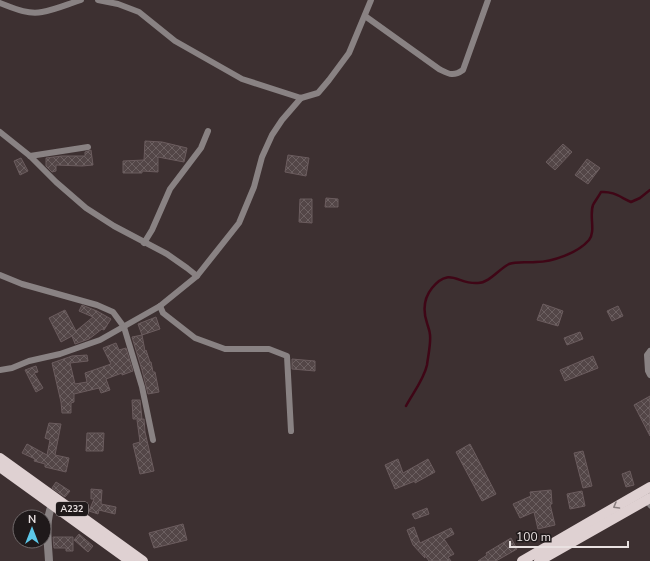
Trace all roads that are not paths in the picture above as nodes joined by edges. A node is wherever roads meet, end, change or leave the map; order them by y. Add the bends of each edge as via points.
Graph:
1 (81, 0) edge
2 (98, 0) edge
3 (372, 0) edge
4 (488, 0) edge
5 (0, 3) edge
6 (365, 16) junction
7 (301, 98) junction
8 (208, 131) dead end
9 (0, 132) edge
10 (88, 147) dead end
11 (30, 156) junction
12 (144, 243) junction
13 (0, 275) edge
14 (197, 276) junction
15 (160, 306) junction
16 (124, 327) junction
17 (650, 351) edge
18 (0, 370) edge
19 (650, 375) edge
20 (291, 431) dead end
21 (153, 440) dead end
22 (0, 458) edge
23 (0, 467) edge
24 (650, 487) edge
25 (54, 501) junction
26 (648, 502) edge
27 (49, 561) edge
28 (130, 561) edge
29 (143, 561) edge
30 (522, 561) edge
31 (539, 561) edge

1 - 5 street via 42,12 18,9
2 - 7 street via 139,12 175,41 242,79
3 - 6 street
4 - 6 street via 463,70 456,74 448,74 439,69
6 - 7 street via 349,53 329,80 318,93
7 - 14 street via 272,135 239,222
8 - 12 street via 201,148 170,189
9 - 11 street
10 - 11 street
11 - 12 street via 86,208
12 - 14 street via 167,254
13 - 16 street via 22,284 97,305 113,312
14 - 15 street
15 - 16 street
15 - 20 street via 163,313 195,338 225,349 269,350 287,356
16 - 18 street via 100,340 60,354
16 - 21 street via 142,387
17 - 19 street via 647,355
22 - 25 main road, A232
23 - 25 main road, A232
24 -> 30 main road
25 - 27 street via 48,523
25 - 28 main road, A232
25 - 29 main road, A232
26 - 31 main road

